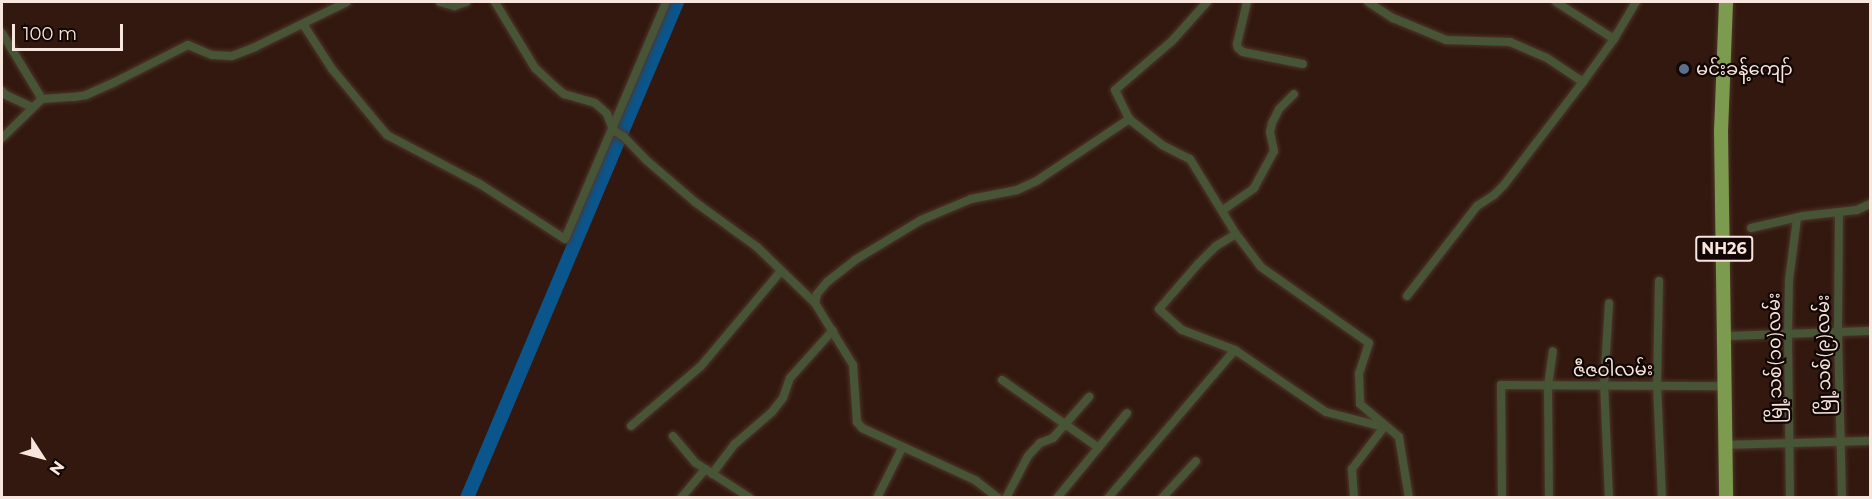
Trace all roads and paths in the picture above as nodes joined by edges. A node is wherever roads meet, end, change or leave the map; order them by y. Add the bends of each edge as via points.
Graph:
1 (347, 2) edge
2 (440, 2) edge
3 (466, 2) edge
4 (495, 2) edge
5 (666, 2) edge
6 (1207, 2) edge
7 (1247, 2) edge
8 (1368, 2) edge
9 (1556, 2) edge
10 (1636, 2) edge
11 (1726, 2) edge
12 (303, 24) junction
13 (2, 33) edge
14 (1614, 39) junction
15 (1303, 64) dead end
16 (1583, 82) junction
17 (2, 90) edge
18 (1294, 94) dead end
19 (42, 99) junction
20 (32, 107) junction
21 (1129, 119) junction
22 (613, 130) junction
23 (2, 138) edge
24 (1870, 204) edge
25 (1223, 210) junction
26 (1839, 212) junction
27 (1797, 218) junction
28 (1751, 228) dead end
29 (1236, 234) junction
30 (781, 271) junction
31 (1659, 281) dead end
32 (1407, 296) dead end
33 (815, 303) junction
34 (1609, 303) dead end
35 (833, 330) junction
36 (1870, 331) edge
37 (1788, 333) junction
38 (1838, 334) junction
39 (1725, 336) junction
40 (1235, 350) junction
41 (1553, 351) dead end
42 (1002, 380) dead end
43 (1657, 384) junction
44 (1548, 386) junction
45 (1604, 386) junction
46 (1726, 386) junction
47 (1089, 397) dead end
48 (1128, 413) dead end
49 (1066, 424) junction
50 (631, 426) dead end
51 (1384, 427) junction
52 (673, 436) dead end
53 (1791, 441) junction
54 (1840, 441) junction
55 (1870, 441) edge
56 (1726, 445) junction
57 (902, 448) junction
58 (1100, 448) junction
59 (1196, 461) dead end
60 (709, 471) junction
61 (681, 498) edge
62 (750, 498) edge
63 (877, 498) edge
64 (998, 498) edge
65 (1006, 498) edge
66 (1057, 498) edge
67 (1108, 498) edge
68 (1162, 498) edge
69 (1354, 498) edge
70 (1409, 498) edge
71 (1502, 498) edge
72 (1550, 498) edge
73 (1609, 498) edge
74 (1662, 498) edge
75 (1726, 498) edge
76 (1790, 498) edge
77 (1842, 498) edge

1 - 12 street
2 - 3 street via 454,6
4 - 22 street via 535,68 564,94 595,103 607,114
5 - 22 street
6 - 21 street via 1172,41 1115,90
7 - 15 street via 1238,48
8 - 16 street via 1393,18 1446,40 1510,42 1547,58
9 - 14 street
10 - 14 street
11 - 39 highway, NH26 via 1721,130
12 - 19 street via 223,58 188,45 86,95
12 - 22 street via 332,69 387,135 480,184 565,239
13 - 19 street
14 - 16 street
16 - 32 street via 1504,185 1477,206
17 - 20 street
18 - 25 street via 1272,123 1274,151 1254,188
19 - 20 street
20 - 23 street
21 - 25 street via 1162,145 1190,159
21 - 33 street via 1038,180 1017,190 971,199 900,232 827,282
22 - 30 street
24 - 26 street
25 - 29 street
26 - 27 street
26 - 38 street, မြို့သစ်(၉)လမ်း
27 - 28 street
27 - 37 street, မြို့သစ်(၁၀)လမ်း via 1789,280
29 - 40 street via 1216,246 1159,309 1182,330
29 - 51 street via 1261,267 1369,343 1359,374 1360,404
30 - 33 street
30 - 50 street via 701,366
31 - 43 street
33 - 35 street
34 - 45 street
35 - 57 street via 853,365 857,422 868,432
35 - 60 street via 790,378 783,398 772,412
36 - 38 street via 1845,330
37 - 38 street
37 - 39 street
37 - 53 street, မြို့သစ်(၁၀)လမ်း
38 - 54 street, မြို့သစ်(၉)လမ်း
39 - 46 highway, NH26
40 - 51 street via 1326,412
40 - 67 street
41 - 44 street
42 - 49 street
43 - 45 street, ဇီဇဝါလမ်း
43 - 46 street, ဇီဇဝါလမ်း
43 - 74 street
44 - 45 street, ဇီဇဝါလမ်း
44 - 71 street, ဇီဇဝါလမ်း via 1501,385
44 - 72 street
45 - 73 street
46 - 56 highway, NH26
47 - 49 street
48 - 58 street
49 - 58 street
49 - 65 street via 1028,456
51 - 69 street via 1352,469
51 - 70 street via 1399,437
52 - 60 street
53 - 54 street
53 - 56 street
53 - 76 street, မြို့သစ်(၁၀)လမ်း
54 - 55 street
54 - 77 street, မြို့သစ်(၉)လမ်း
56 - 75 highway, NH26
57 - 63 street
57 - 64 street via 975,480
58 - 66 street
59 - 68 street
60 - 61 street
60 - 62 street

